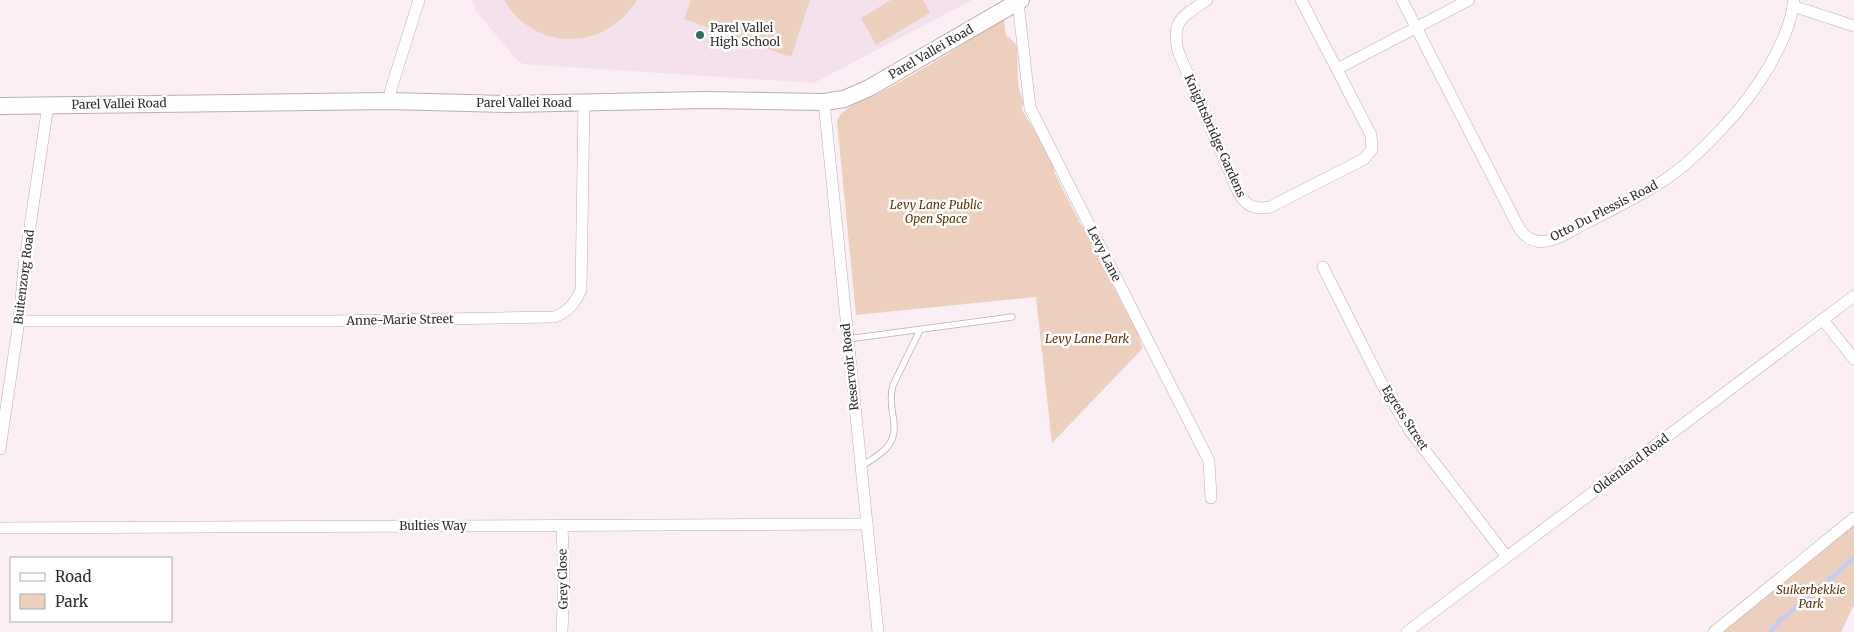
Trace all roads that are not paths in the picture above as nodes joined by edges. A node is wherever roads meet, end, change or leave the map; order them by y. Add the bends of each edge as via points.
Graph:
1 (420, 0) edge
2 (1207, 0) edge
3 (1301, 0) edge
4 (1402, 0) edge
5 (1469, 0) edge
6 (1019, 1) edge
7 (1794, 3) edge
8 (1854, 26) edge
9 (1416, 27) junction
10 (1336, 69) junction
11 (389, 101) junction
12 (584, 102) junction
13 (824, 102) junction
14 (48, 105) junction
15 (0, 106) edge
16 (1323, 267) dead end
17 (1854, 296) edge
18 (1012, 317) dead end
19 (1823, 320) junction
20 (19, 322) junction
21 (920, 330) junction
22 (848, 339) junction
23 (1854, 359) edge
24 (0, 449) edge
25 (860, 468) junction
26 (1211, 498) dead end
27 (1854, 518) edge
28 (867, 524) junction
29 (562, 526) junction
30 (0, 528) edge
31 (1507, 557) junction
32 (562, 632) edge
33 (878, 632) edge
34 (1407, 632) edge
35 (1714, 632) edge

1 - 11 street
2 - 10 street, Knightsbridge Gardens via 1178,22 1175,32 1178,51 1238,192 1250,207 1270,207 1370,154 1371,135
3 - 10 street, Knightsbridge Gardens
4 - 9 street, Otto Du Plessis Road
5 - 9 street
6 - 13 street, Parel Vallei Road via 869,88
6 - 26 street, Levy Lane via 1030,108 1209,461
7 - 8 street
7 - 9 street, Otto Du Plessis Road via 1770,64 1755,89 1693,158 1644,192 1544,241 1529,238 1520,228
9 - 10 street
11 - 12 street, Parel Vallei Road
11 - 14 street, Parel Vallei Road
12 - 13 street, Parel Vallei Road
12 - 20 street, Anne-Marie Street via 581,290 576,301 562,314 554,317 352,320
13 - 22 street, Reservoir Road
14 - 15 street, Parel Vallei Road
14 - 20 street, Buitenzorg Road
16 - 31 street, Egrets Street via 1384,388 1410,431
17 - 19 street, Oldenland Road
18 - 21 lane
19 - 23 street
19 - 31 street, Oldenland Road
20 - 24 street, Buitenzorg Road
21 - 22 lane
21 - 25 lane via 893,385 894,436 880,454
22 - 25 street, Reservoir Road
25 - 28 street, Reservoir Road
27 - 35 street
28 - 29 street, Bulties Way
28 - 33 street, Reservoir Road
29 - 30 street, Bulties Way
29 - 32 street, Grey Close
31 - 34 street, Oldenland Road

